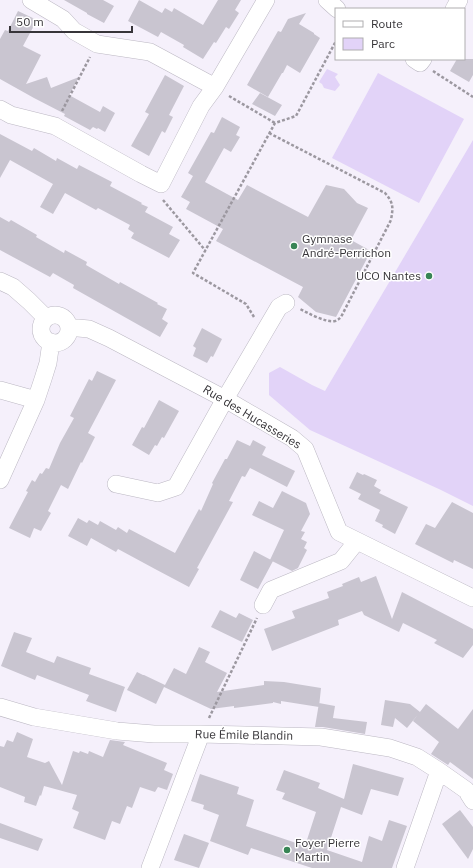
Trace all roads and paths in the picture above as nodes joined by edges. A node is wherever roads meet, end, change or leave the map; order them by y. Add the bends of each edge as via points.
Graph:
1 (31, 0) edge
2 (266, 0) edge
3 (327, 0) edge
4 (336, 8) edge
5 (335, 43) edge
6 (97, 44) junction
7 (419, 60) edge
8 (215, 87) junction
9 (473, 97) edge
10 (0, 109) edge
11 (275, 123) junction
12 (54, 126) junction
13 (269, 133) junction
14 (161, 184) junction
15 (205, 250) junction
16 (0, 281) edge
17 (286, 303) joint
18 (46, 318) junction
19 (70, 328) junction
20 (263, 334) junction
21 (51, 342) junction
22 (0, 390) edge
23 (225, 399) junction
24 (36, 400) junction
25 (0, 480) edge
26 (116, 484) dead end
27 (357, 542) junction
28 (473, 598) edge
29 (263, 605) joint
30 (0, 707) edge
31 (201, 734) junction
32 (439, 771) junction
33 (473, 800) edge
34 (150, 868) edge
35 (405, 868) edge

1 - 6 street
2 - 8 street
3 - 4 street
5 - 11 path via 296,116
6 - 8 street via 150,52
6 - 12 path
7 - 9 path
8 - 11 path
8 - 14 street via 201,106
10 - 12 street via 11,115
11 - 13 path
12 - 14 street
13 - 15 path
13 - 17 path via 385,193 392,204 391,220 338,320 327,321
14 - 15 path via 157,195
15 - 20 path via 193,273 246,304
16 - 18 street via 13,287
17 - 20 street via 278,307
18 - 19 street via 58,315 68,322
18 - 21 street via 41,330 44,337
19 - 21 street via 63,341
19 - 23 street, Rue des Hucasseries via 89,329 109,338
20 - 23 street
21 - 24 street via 48,363
22 - 24 street
23 - 26 street via 176,487 158,493
23 - 27 street, Rue des Hucasseries via 292,438 305,449 339,532
24 - 25 street
27 - 28 street, Rue des Hucasseries
27 - 29 street via 341,561 271,590
29 - 31 path
30 - 31 street, Rue Émile Blandin via 34,717 117,731
31 - 32 street, Rue Émile Blandin via 321,737 382,746 417,757
31 - 34 street
32 - 33 street, Rue Émile Blandin via 466,790
32 - 35 street

